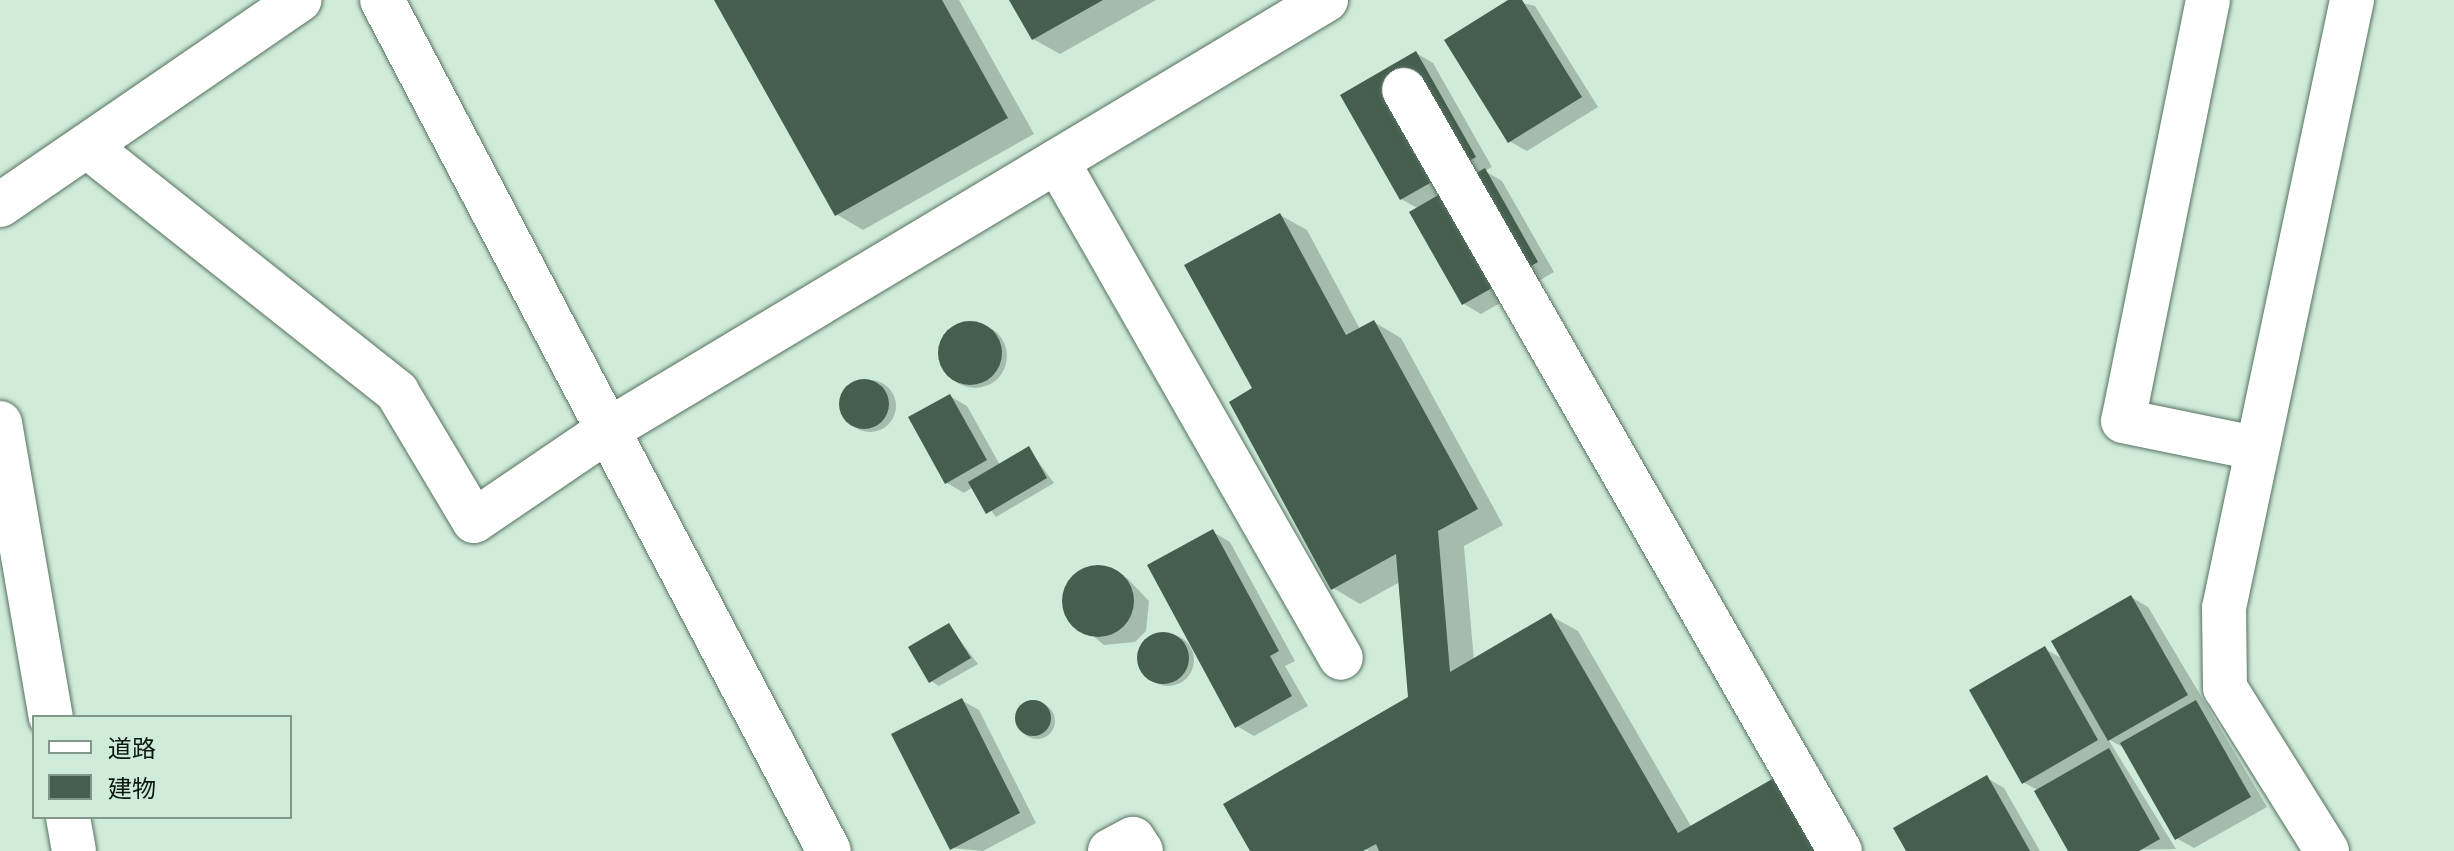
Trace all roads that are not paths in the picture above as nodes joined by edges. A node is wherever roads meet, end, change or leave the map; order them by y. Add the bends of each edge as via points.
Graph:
1 (299, 0) edge
2 (382, 0) edge
3 (1326, 0) edge
4 (2208, 0) edge
5 (2352, 0) edge
6 (1404, 90) dead end
7 (87, 146) junction
8 (1057, 161) junction
9 (0, 205) edge
10 (0, 423) edge
11 (608, 430) junction
12 (2255, 448) junction
13 (1341, 658) dead end
14 (51, 715) edge
15 (68, 819) edge
16 (74, 851) edge
17 (829, 851) edge
18 (1110, 851) edge
19 (1141, 851) edge
20 (1840, 851) edge
21 (2327, 851) edge

1 - 7 lane
2 - 11 lane
3 - 8 lane
4 - 12 lane via 2123,421
5 - 12 lane
6 - 20 lane
7 - 9 lane
7 - 11 lane via 397,392 474,521
8 - 11 lane
8 - 13 lane
10 - 14 lane
11 - 17 lane
12 - 21 lane via 2224,608 2225,688
15 - 16 lane
18 - 19 lane via 1133,839

